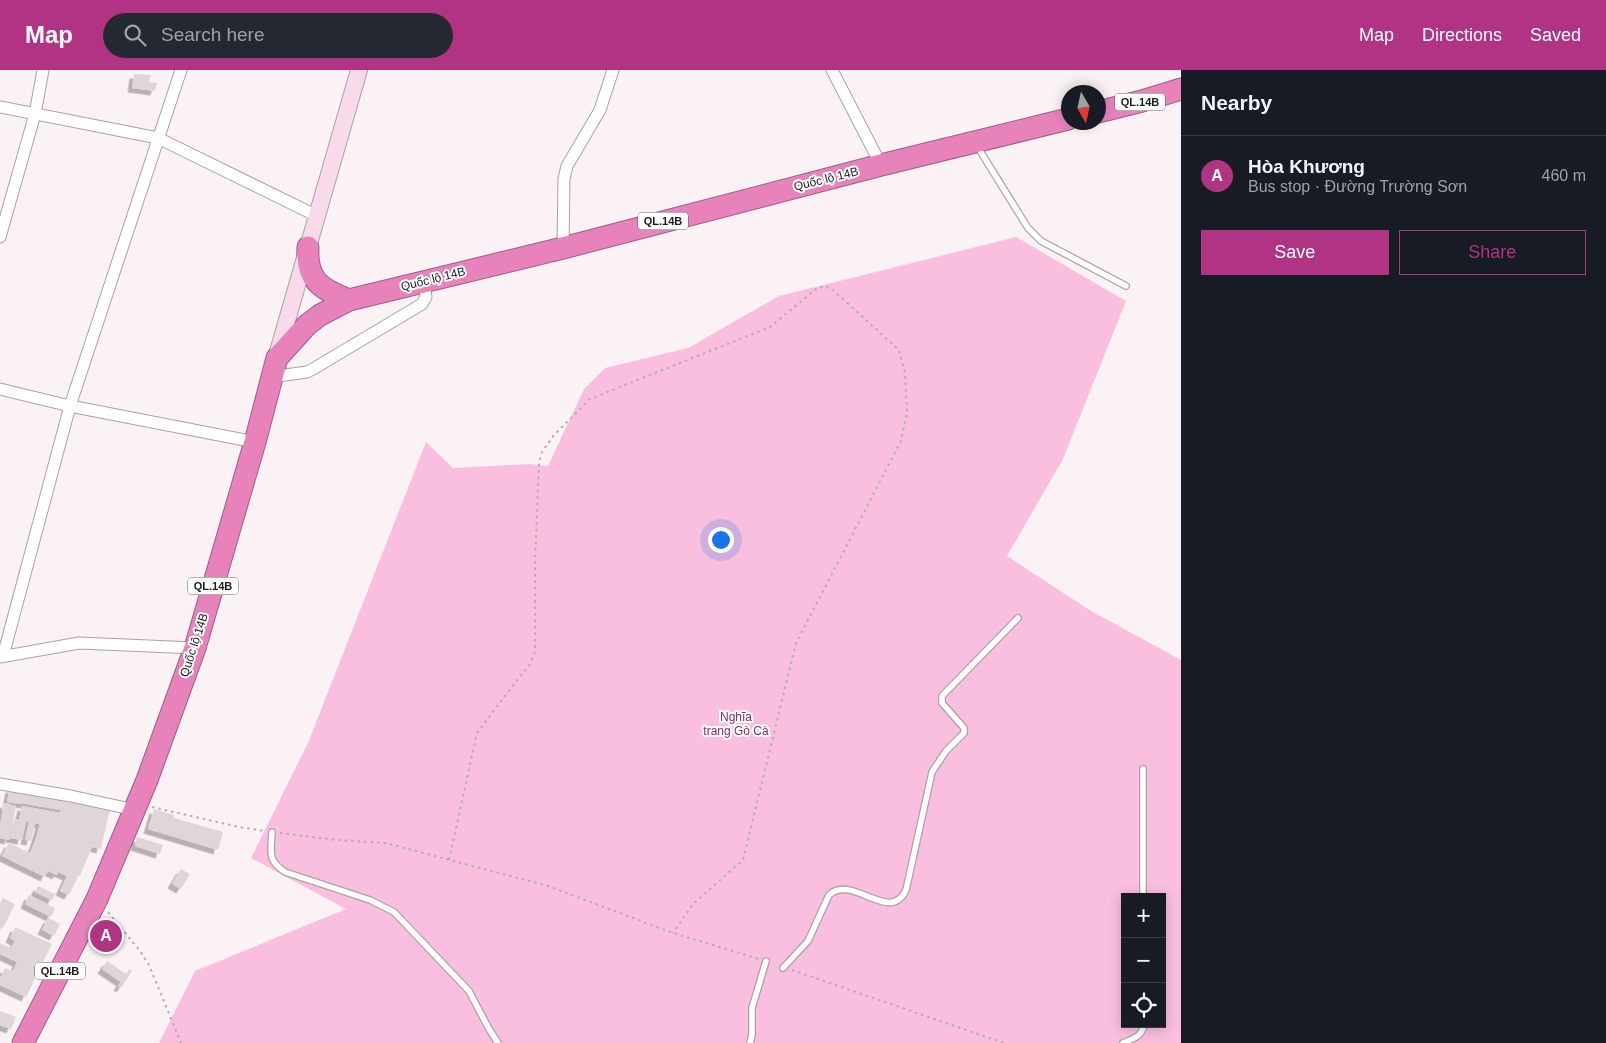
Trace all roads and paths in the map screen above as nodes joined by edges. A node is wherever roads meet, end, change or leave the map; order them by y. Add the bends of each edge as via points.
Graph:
1 (43, 70) edge
2 (181, 70) edge
3 (359, 70) edge
4 (613, 70) edge
5 (832, 70) edge
6 (1181, 89) edge
7 (0, 107) edge
8 (1106, 110) edge
9 (35, 114) junction
10 (1061, 121) edge
11 (158, 138) junction
12 (975, 142) junction
13 (881, 165) junction
14 (317, 216) junction
15 (0, 237) edge
16 (308, 247) junction
17 (563, 248) junction
18 (424, 281) junction
19 (1126, 286) dead end
20 (349, 300) junction
21 (274, 367) junction
22 (0, 389) edge
23 (70, 406) junction
24 (255, 442) junction
25 (1018, 618) dead end
26 (195, 648) junction
27 (2, 657) edge
28 (1143, 769) dead end
29 (0, 784) edge
30 (136, 806) junction
31 (272, 832) junction
32 (449, 860) junction
33 (1143, 893) edge
34 (97, 899) junction
35 (673, 933) junction
36 (766, 961) joint
37 (784, 968) joint
38 (1143, 1028) edge
39 (24, 1043) edge
40 (181, 1043) edge
41 (498, 1043) edge
42 (750, 1043) edge
43 (1004, 1043) edge
44 (1124, 1043) edge

1 - 9 street
2 - 11 street
3 - 14 main road
4 - 17 street via 600,110 567,166
5 - 13 street
6 - 8 highway, QL.14B
7 - 9 street
9 - 11 street
9 - 15 street
10 - 12 highway, Quốc lộ 14B / QL.14B
11 - 14 street
11 - 23 street
12 - 13 highway, Quốc lộ 14B / QL.14B
12 - 19 lane via 1028,228 1041,242
13 - 17 highway, Quốc lộ 14B / QL.14B
14 - 16 main road
16 - 20 highway via 310,272 329,292
16 - 21 main road
17 - 18 highway, Quốc lộ 14B / QL.14B
18 - 20 highway, Quốc lộ 14B / QL.14B
18 - 21 street via 426,297 422,304 313,370
20 - 21 highway, Quốc lộ 14B / QL.14B via 320,314 307,325
21 - 24 highway, Quốc lộ 14B / QL.14B
22 - 23 street
23 - 24 street
23 - 27 street
24 - 26 highway, Quốc lộ 14B / QL.14B
25 - 37 lane via 942,696 942,703 964,728 964,733 932,772 903,897 886,902 846,889 833,891 808,942
26 - 27 street via 79,643
26 - 30 highway, Quốc lộ 14B / QL.14B
28 - 33 lane
29 - 30 street
30 - 31 path
30 - 34 highway, QL.14B
31 - 32 path via 386,843
31 - 41 lane via 271,854 277,867 370,900 394,912 470,991
32 - 35 path via 548,886
32 - 35 path via 477,733 529,666 535,652 535,562 542,452 554,435 590,399 770,327 816,289 825,286 899,350 905,373 906,413 901,441 796,643 743,860 693,904
34 - 39 highway, QL.14B
34 - 40 path via 149,965
35 - 36 path
36 - 42 lane via 752,1008
37 - 43 path
38 - 44 lane via 1139,1036

